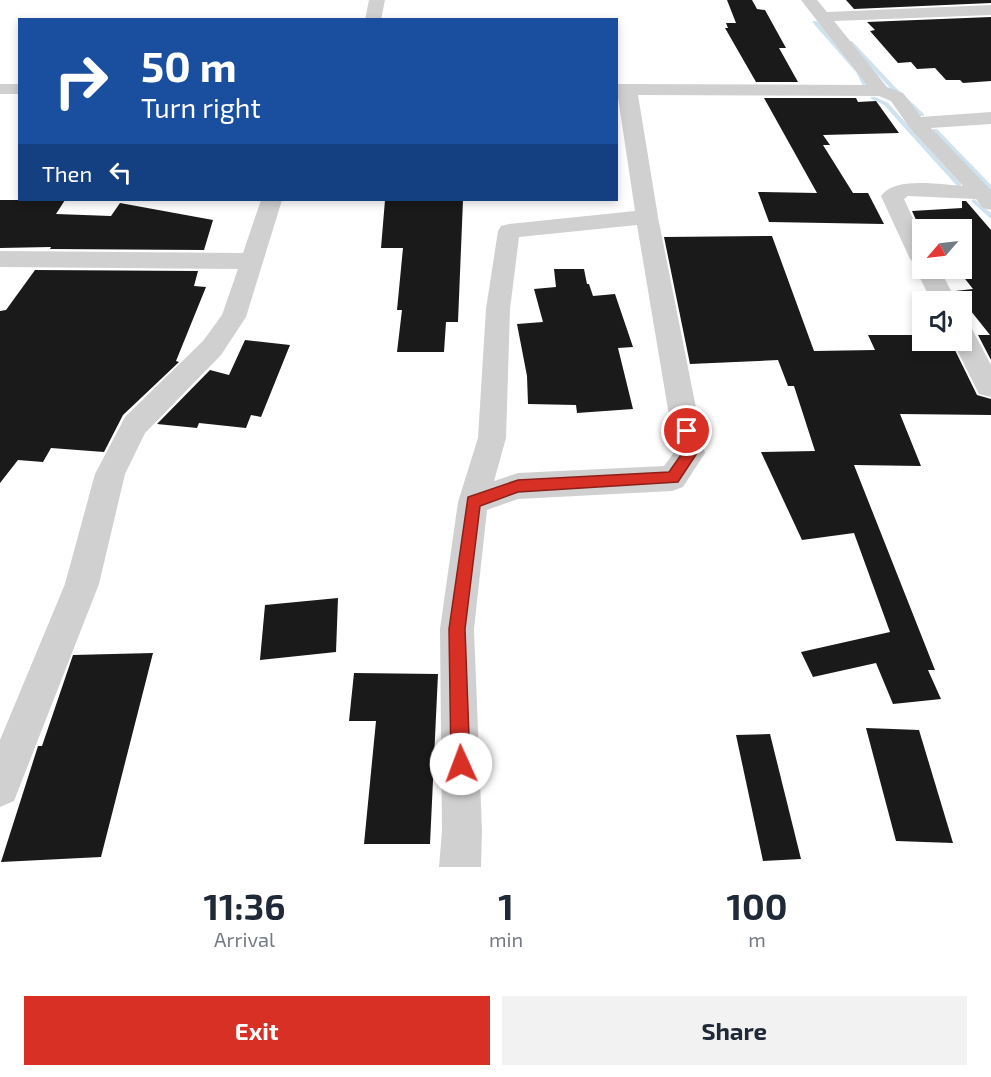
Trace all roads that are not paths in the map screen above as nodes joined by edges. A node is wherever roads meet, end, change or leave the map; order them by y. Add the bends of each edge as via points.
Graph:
1 (377, 0) edge
2 (809, 0) edge
3 (991, 10) edge
4 (823, 17) junction
5 (373, 18) edge
6 (0, 89) edge
7 (18, 89) edge
8 (622, 89) edge
9 (881, 91) junction
10 (991, 118) edge
11 (916, 123) junction
12 (985, 198) edge
13 (271, 201) edge
14 (646, 217) junction
15 (912, 239) edge
16 (0, 259) edge
17 (250, 261) junction
18 (971, 351) edge
19 (989, 387) dead end
20 (473, 502) junction
21 (0, 787) edge
22 (460, 867) edge

1 - 5 street
2 - 4 street
3 - 4 street
4 - 9 street
6 - 7 street
8 - 9 street
8 - 14 street
9 - 11 street via 897,97
10 - 11 street
11 - 12 street
12 - 15 street via 904,190 892,196
13 - 17 street
14 - 20 street via 509,231 498,309 492,438
14 - 20 street via 690,453 672,478 518,486
16 - 17 street
17 - 21 street via 234,317 212,348 135,425 110,474 82,584
18 - 19 street
20 - 22 street via 457,629

